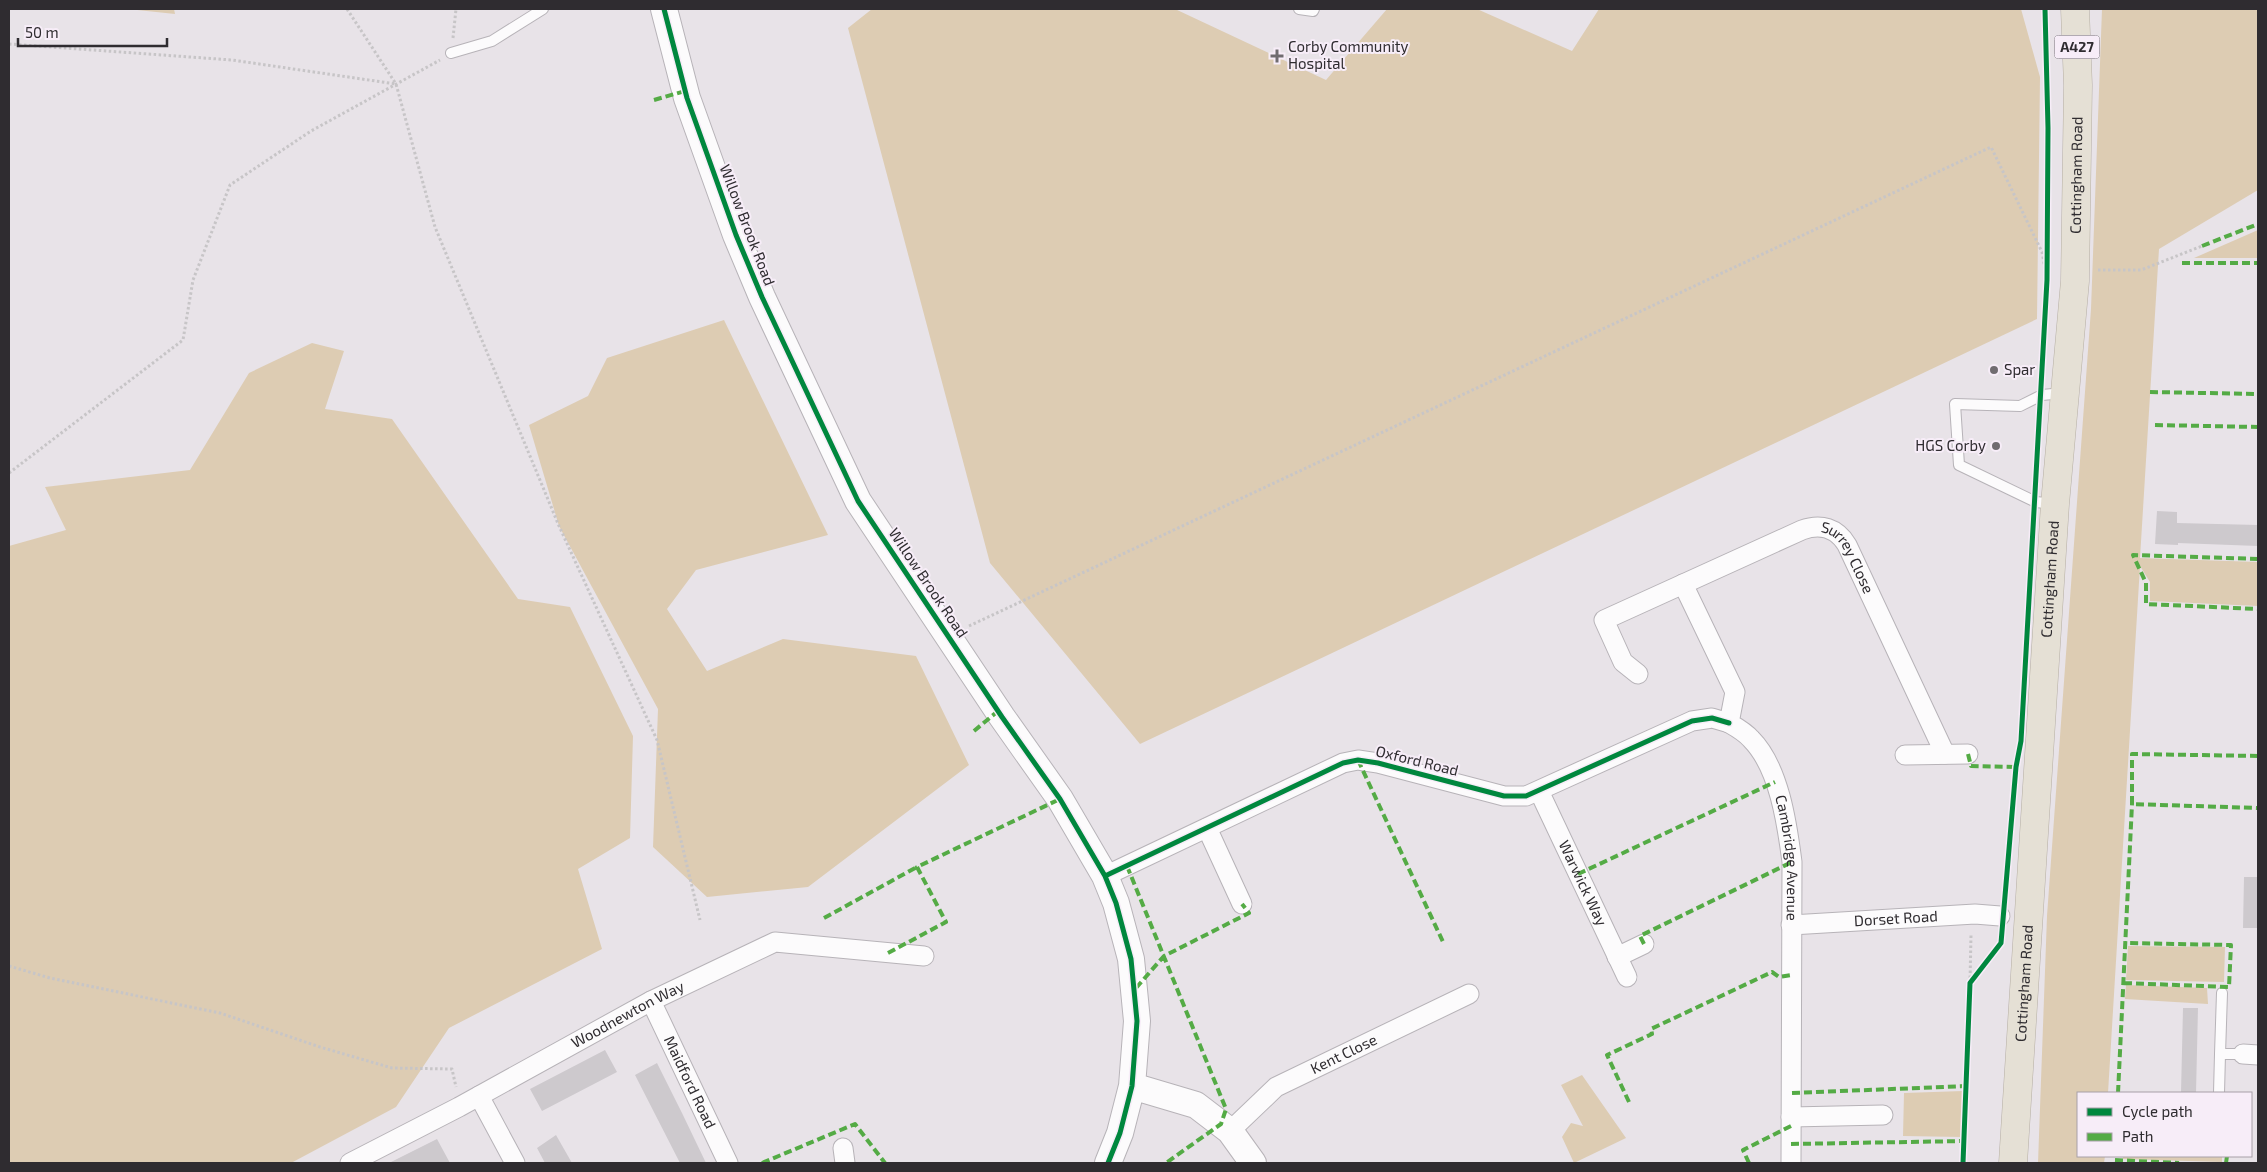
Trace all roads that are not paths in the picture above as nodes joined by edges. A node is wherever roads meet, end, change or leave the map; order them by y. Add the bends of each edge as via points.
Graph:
1 (543, 9) edge
2 (664, 9) edge
3 (1299, 9) edge
4 (1314, 9) edge
5 (2076, 9) edge
6 (451, 54) road end
7 (2064, 393) junction
8 (2055, 504) junction
9 (1683, 584) junction
10 (1638, 674) dead end
11 (1729, 722) junction
12 (1945, 754) junction
13 (1968, 754) dead end
14 (1905, 755) dead end
15 (1539, 791) junction
16 (1207, 828) junction
17 (1105, 876) junction
18 (1242, 904) dead end
19 (2000, 916) dead end
20 (1791, 925) junction
21 (1644, 944) dead end
22 (924, 956) dead end
23 (1617, 957) junction
24 (1627, 977) dead end
25 (2222, 993) dead end
26 (1468, 994) dead end
27 (651, 1001) junction
28 (2220, 1054) junction
29 (2251, 1054) edge
30 (1132, 1086) junction
31 (2219, 1092) edge
32 (479, 1096) junction
33 (1883, 1115) dead end
34 (1791, 1117) junction
35 (1230, 1131) junction
36 (2014, 1159) edge
37 (350, 1163) edge
38 (515, 1163) edge
39 (728, 1163) edge
40 (1108, 1163) edge
41 (1253, 1163) edge
42 (1791, 1163) edge

1 - 6 lane via 492,41
2 - 17 street, Willow Brook Road via 687,98 712,172 762,297 858,501 1060,800
3 - 4 lane
5 - 7 highway, Cottingham Road / A427 via 2078,85 2074,281
7 - 8 highway, Cottingham Road / A427
7 - 8 lane via 2042,395 2020,406 1955,404 1959,465 2036,502
8 - 36 highway, Cottingham Road / A427
9 - 10 street, Surrey Close via 1604,620 1623,662
9 - 11 street via 1736,692
9 - 12 street, Surrey Close via 1809,527 1824,527 1838,533 1852,555
11 - 15 street, Oxford Road via 1712,718 1692,721
11 - 20 street, Cambridge Avenue via 1752,739 1764,759 1784,812 1792,862
12 - 13 street
12 - 14 street
15 - 16 street, Oxford Road via 1526,796 1504,796 1358,760 1343,764
15 - 23 street, Warwick Way
16 - 17 street, Oxford Road
16 - 18 street
17 - 30 street, Willow Brook Road via 1125,931 1136,988
19 - 20 street, Dorset Road via 1975,914
20 - 34 street, Cambridge Avenue
21 - 23 street
22 - 27 street, Woodnewton Way via 775,942
23 - 24 street, Warwick Way
25 - 28 lane
26 - 35 street, Kent Close via 1276,1087
27 - 32 street, Woodnewton Way
27 - 39 street, Maidford Road
28 - 29 lane
28 - 31 lane
30 - 35 street via 1196,1105
30 - 40 street, Willow Brook Road via 1120,1133
32 - 37 street, Woodnewton Way
32 - 38 street
33 - 34 street
34 - 42 street, Cambridge Avenue
35 - 41 street

